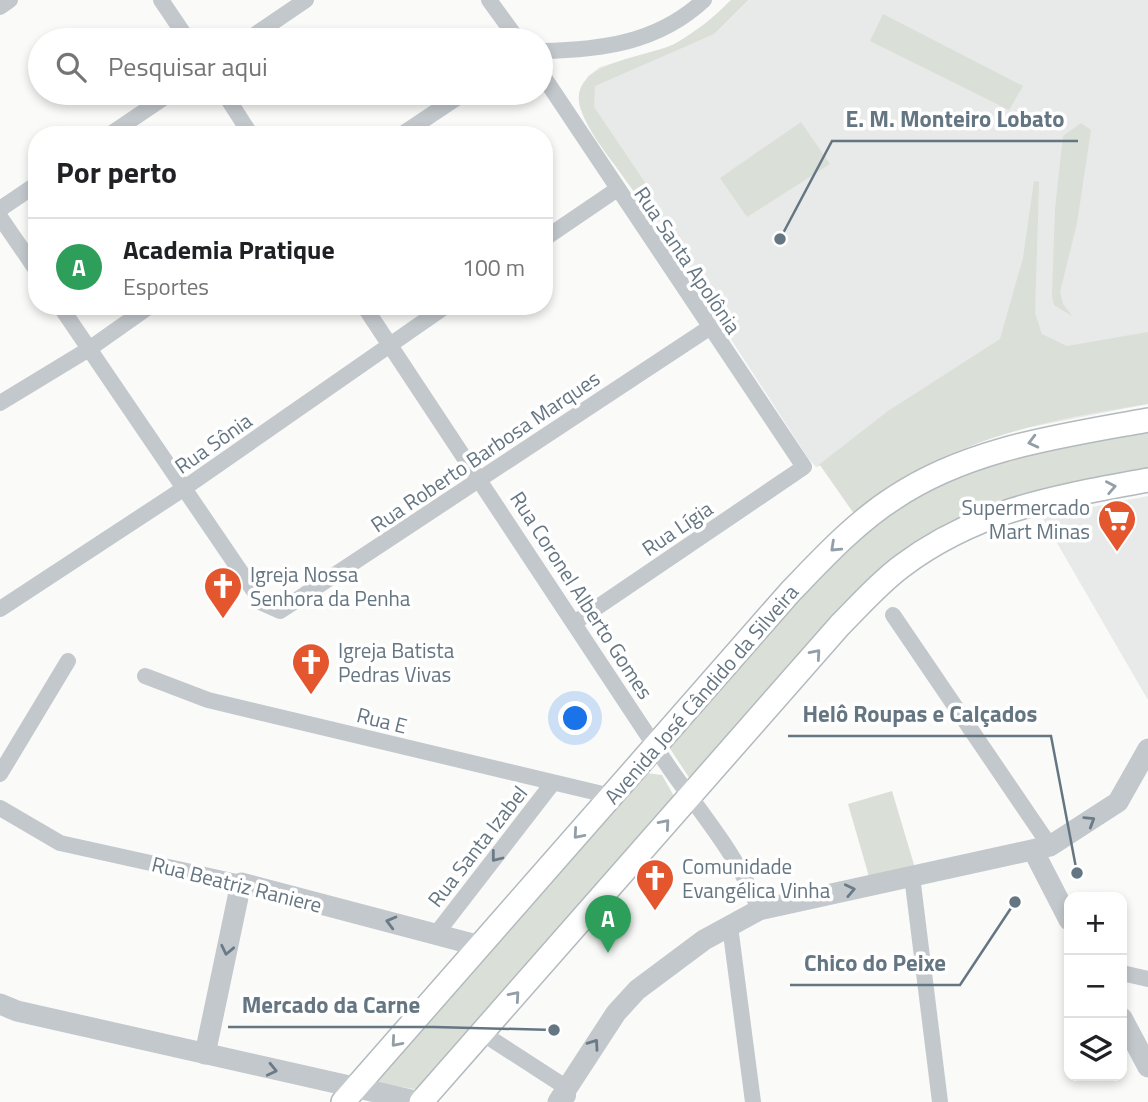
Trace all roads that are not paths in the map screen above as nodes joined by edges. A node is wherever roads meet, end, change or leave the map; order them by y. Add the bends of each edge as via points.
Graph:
1 (10, 0) edge
2 (162, 0) edge
3 (306, 0) edge
4 (489, 0) edge
5 (704, 0) edge
6 (0, 7) edge
7 (180, 28) edge
8 (265, 28) edge
9 (510, 28) edge
10 (553, 51) edge
11 (553, 92) edge
12 (153, 105) edge
13 (232, 105) edge
14 (446, 105) edge
15 (122, 126) edge
16 (245, 126) edge
17 (414, 126) edge
18 (28, 190) edge
19 (616, 190) junction
20 (0, 209) edge
21 (0, 217) edge
22 (553, 233) edge
23 (28, 258) edge
24 (66, 315) edge
25 (137, 315) edge
26 (370, 315) edge
27 (433, 315) edge
28 (709, 328) junction
29 (390, 345) junction
30 (89, 349) junction
31 (0, 403) edge
32 (1148, 419) edge
33 (804, 467) joint
34 (481, 480) junction
35 (1148, 480) edge
36 (183, 489) junction
37 (0, 608) edge
38 (893, 615) dead end
39 (574, 623) junction
40 (68, 661) dead end
41 (145, 676) dead end
42 (656, 745) junction
43 (1148, 749) edge
44 (0, 774) edge
45 (552, 784) junction
46 (611, 796) junction
47 (690, 796) junction
48 (0, 808) edge
49 (1042, 849) junction
50 (912, 876) junction
51 (241, 883) junction
52 (1064, 907) edge
53 (759, 910) junction
54 (730, 926) junction
55 (436, 934) junction
56 (480, 946) junction
57 (1127, 974) edge
58 (1148, 979) edge
59 (0, 1004) edge
60 (1127, 1027) edge
61 (482, 1033) junction
62 (205, 1054) junction
63 (1148, 1067) edge
64 (349, 1095) edge
65 (564, 1097) edge
66 (421, 1102) edge
67 (753, 1102) edge
68 (940, 1102) edge

1 - 6 street
2 - 7 street
3 - 8 street
4 - 9 street
5 - 10 street via 685,18 639,39 594,50
11 - 19 street, Rua Santa Apolônia
12 - 15 street
13 - 16 street
14 - 17 street
18 - 20 street
19 - 22 street
19 - 28 street, Rua Santa Apolônia
21 - 23 street
24 - 30 street
25 - 30 street
26 - 29 street, Rua Coronel Alberto Gomes
27 - 29 street, Rua Sônia
28 - 33 street, Rua Santa Apolônia
28 - 34 street, Rua Roberto Barbosa Marques
29 - 34 street, Rua Coronel Alberto Gomes
29 - 36 street, Rua Sônia
30 - 31 street
30 - 36 street
32 -> 42 main road, Avenida José Cândido da Silveira via 979,457 895,496 821,559
33 - 39 street, Rua Lígia
34 - 36 street, Rua Roberto Barbosa Marques via 286,610 273,610 262,603
34 - 39 street, Rua Coronel Alberto Gomes
47 -> 35 main road via 841,625 923,551 988,516
36 - 37 street, Rua Sônia
38 - 49 street
39 - 42 street, Rua Coronel Alberto Gomes
40 - 44 street
41 - 45 street, Rua E via 208,700
42 - 46 main road, Avenida José Cândido da Silveira
42 - 47 street, Rua Coronel Alberto Gomes
49 -> 43 street via 1118,802
45 - 46 street, Rua E
45 -> 55 street, Rua Santa Izabel
46 -> 56 main road, Avenida José Cândido da Silveira
47 - 53 street, Rua Coronel Alberto Gomes via 753,892
61 -> 47 main road
48 - 51 street, Rua Beatriz Raniere via 60,843
49 - 50 street
49 - 52 street
53 -> 50 street
50 - 68 street
55 -> 51 street, Rua Beatriz Raniere
51 -> 62 street
53 - 54 street
65 -> 54 street via 616,1013 637,990
54 - 67 street
55 - 56 street, Rua Beatriz Raniere
56 -> 64 main road, Avenida José Cândido da Silveira
57 - 58 street
59 - 62 street
60 - 63 street
61 - 65 street
61 - 66 main road
62 -> 64 street
64 - 66 street

